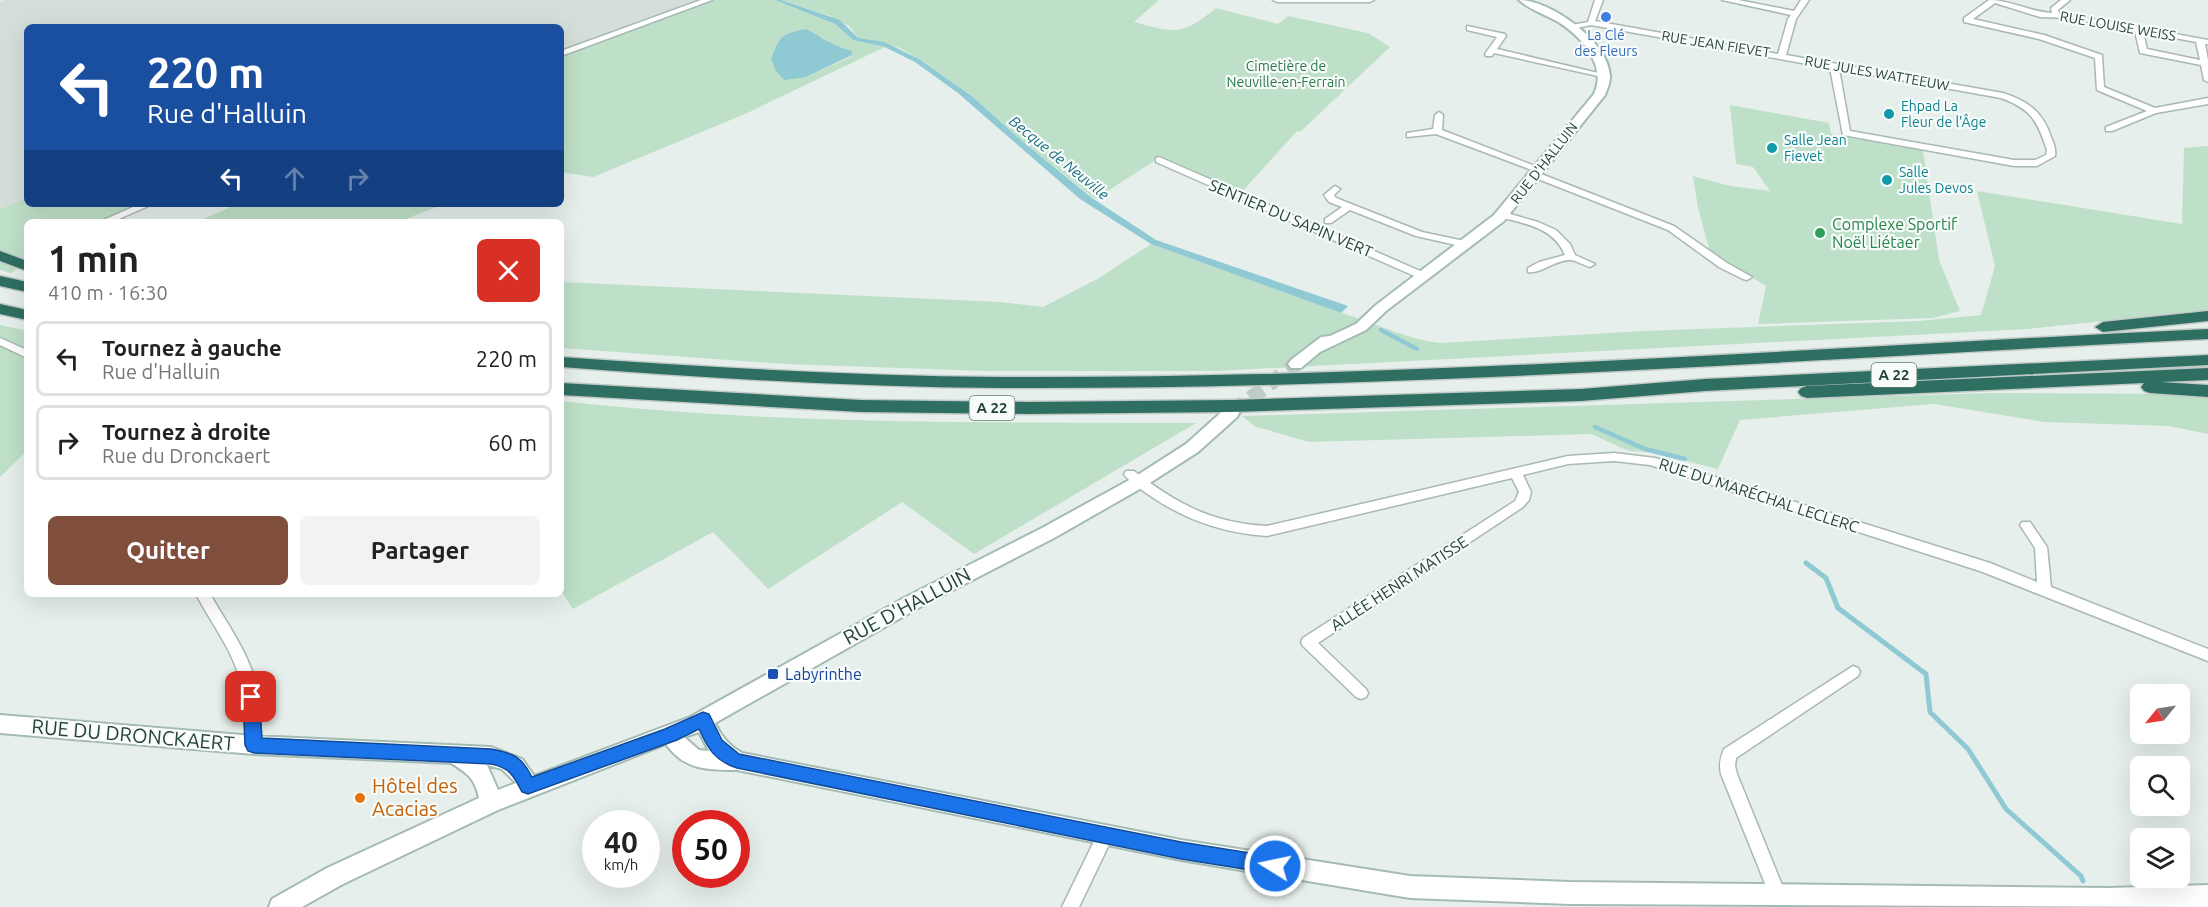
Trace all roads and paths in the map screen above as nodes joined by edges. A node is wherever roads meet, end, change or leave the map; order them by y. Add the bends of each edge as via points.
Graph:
1 (708, 0) edge
2 (1277, 0) edge
3 (1370, 0) edge
4 (1524, 0) edge
5 (1599, 0) edge
6 (1726, 0) edge
7 (1805, 0) edge
8 (1994, 0) edge
9 (2066, 0) edge
10 (1795, 13) junction
11 (2056, 14) junction
12 (1592, 23) junction
13 (1575, 27) junction
14 (1470, 28) dead end
15 (2139, 29) junction
16 (2204, 41) edge
17 (564, 53) edge
18 (1782, 55) junction
19 (2204, 63) junction
20 (1834, 65) junction
21 (1607, 76) junction
22 (2208, 80) edge
23 (2208, 101) edge
24 (2154, 111) junction
25 (1439, 115) dead end
26 (2109, 129) dead end
27 (1437, 131) junction
28 (1410, 135) dead end
29 (1159, 160) dead end
30 (1538, 172) junction
31 (1335, 189) dead end
32 (1349, 206) junction
33 (141, 207) edge
34 (1503, 215) junction
35 (111, 219) edge
36 (1328, 221) dead end
37 (1465, 244) junction
38 (0, 256) edge
39 (1571, 257) junction
40 (1590, 264) dead end
41 (24, 265) edge
42 (1532, 270) dead end
43 (1423, 276) junction
44 (1747, 278) dead end
45 (0, 281) edge
46 (24, 286) edge
47 (0, 309) edge
48 (24, 314) edge
49 (2208, 316) edge
50 (0, 317) edge
51 (24, 322) edge
52 (2208, 334) edge
53 (0, 341) edge
54 (1850, 352) junction
55 (24, 353) edge
56 (2208, 360) edge
57 (564, 362) edge
58 (1296, 364) tunnel mouth
59 (2208, 374) edge
60 (2041, 383) junction
61 (564, 389) edge
62 (2208, 392) edge
63 (1581, 394) junction
64 (1515, 472) junction
65 (1135, 478) junction
66 (2026, 525) dead end
67 (2044, 589) junction
68 (205, 597) edge
69 (2208, 655) edge
70 (1853, 672) dead end
71 (1360, 693) dead end
72 (703, 719) junction
73 (0, 724) edge
74 (671, 735) junction
75 (254, 745) junction
76 (446, 756) junction
77 (737, 761) junction
78 (528, 787) junction
79 (490, 803) junction
80 (1106, 834) junction
81 (1778, 895) junction
82 (2208, 896) edge
83 (280, 907) edge
84 (1070, 907) edge

1 - 17 street
2 - 3 street
4 - 13 main road
5 - 12 street
6 - 10 street
7 - 10 street, RUE JEAN FIEVET
8 - 11 street, RUE LOUISE WEISS via 2040,15
8 - 24 street via 1967,20 2041,37 2099,57 2100,88
9 - 11 street via 2054,10
10 - 18 street, RUE JEAN FIEVET
11 - 15 street, RUE LOUISE WEISS
12 - 13 street
12 - 18 street, RUE JEAN FIEVET
13 - 21 main road
14 - 21 street via 1502,36 1491,52
15 - 16 street, RUE LOUISE WEISS
15 - 19 street via 2143,51
16 - 19 street
18 - 20 street, RUE JULES WATTEEUW
19 - 22 street
20 - 20 street, RUE JULES WATTEEUW via 1997,94 2016,101 2040,117 2051,154 2041,162 2014,164 1846,134
21 - 30 main road, RUE D'HALLUIN via 1599,94
23 - 24 street
24 - 26 street
25 - 27 street
27 - 28 street
27 - 30 street
29 - 43 street, SENTIER DU SAPIN VERT
30 - 34 main road, RUE D'HALLUIN
30 - 44 street via 1671,228
31 - 32 street via 1329,195 1332,200
32 - 36 street
32 - 37 street via 1419,234
33 - 35 street
34 - 37 main road, RUE D'HALLUIN
34 - 39 street via 1558,234 1565,240
37 - 43 main road, RUE D'HALLUIN
38 - 41 highway
39 - 40 street
39 - 42 street
43 - 58 main road, RUE D'HALLUIN via 1361,327 1318,348
45 - 46 highway
47 - 48 highway
49 - 54 highway
50 - 51 highway
52 - 54 highway, A 22
53 - 55 street
54 - 57 highway, A 22 via 1325,377 1063,382 844,379
56 - 63 highway, A 22
59 - 60 highway
60 - 62 highway via 2059,387
60 - 63 highway via 1604,399
61 - 63 highway, A 22 via 795,403 1017,408 1231,406
64 - 65 street, RUE DU MARÉCHAL LECLERC via 1267,531 1233,529 1199,519
64 - 67 street, RUE DU MARÉCHAL LECLERC via 1579,459 1657,462
64 - 71 street, ALLÉE HENRI MATISSE via 1526,490 1519,504 1308,642
65 - 65 main road, RUE D'HALLUIN via 1192,448 1231,413
65 - 72 main road, RUE D'HALLUIN via 1048,533
66 - 67 street via 2041,548
67 - 69 street, RUE DU MARÉCHAL LECLERC
68 - 75 street via 246,674
70 - 81 street via 1729,754 1728,774
72 - 74 main road, RUE D'HALLUIN
72 - 77 main road via 716,746
73 - 75 main road, RUE DU DRONCKAERT
74 - 77 main road via 679,748 692,757
74 - 78 main road, RUE D'HALLUIN
75 - 76 main road, RUE DU DRONCKAERT
76 - 78 main road, RUE DU DRONCKAERT via 504,759 518,767
76 - 79 main road, RUE DU DRONCKAERT via 472,763 480,770 488,786
77 - 80 main road
78 - 79 main road, RUE D'HALLUIN
79 - 83 main road, RUE D'HALLUIN via 335,876
80 - 81 main road via 1418,888
80 - 84 street
81 - 82 main road via 2108,899

